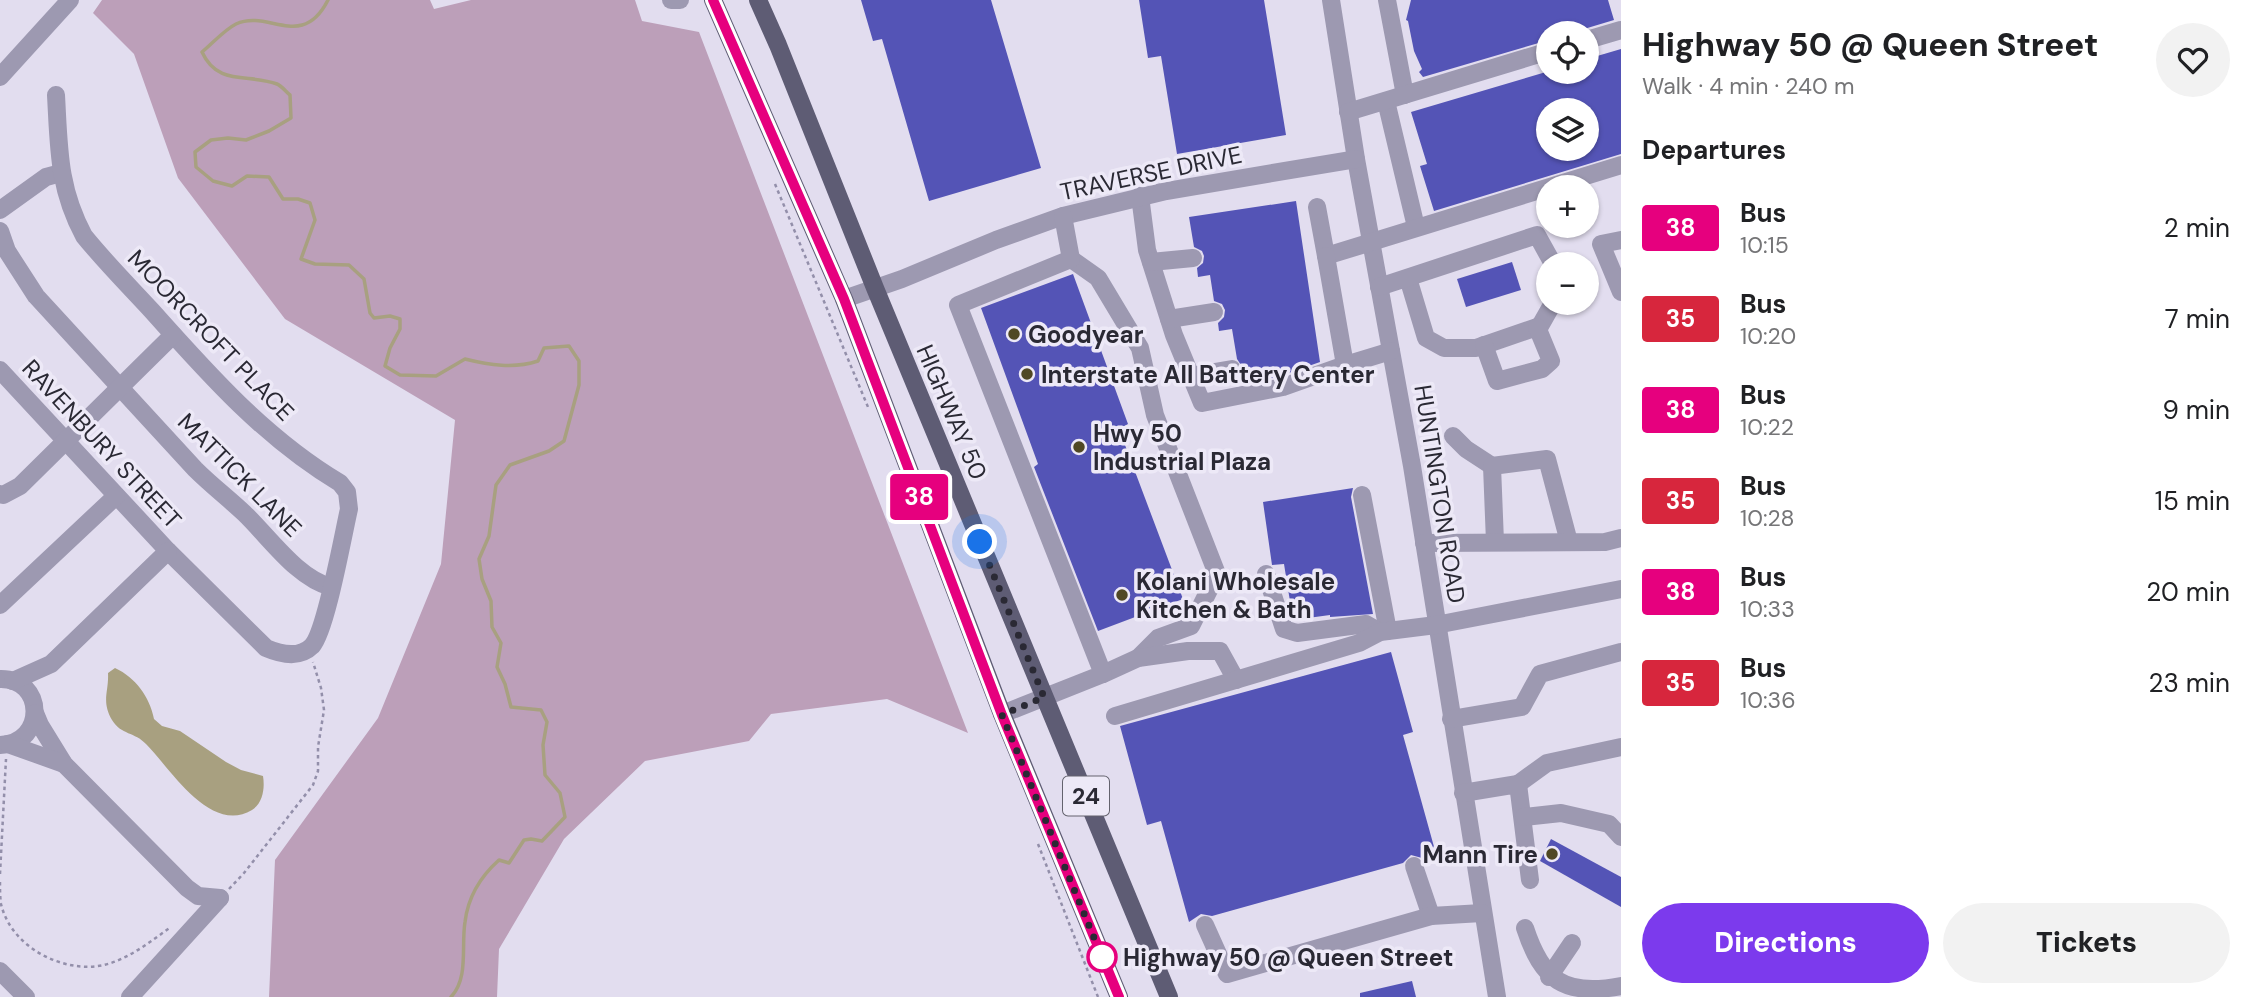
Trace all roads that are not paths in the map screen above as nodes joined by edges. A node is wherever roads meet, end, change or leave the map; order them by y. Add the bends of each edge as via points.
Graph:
1 (70, 0) edge
2 (671, 0) edge
3 (680, 0) edge
4 (713, 0) edge
5 (1331, 0) edge
6 (1387, 0) edge
7 (759, 1) edge
8 (1621, 30) edge
9 (1599, 36) edge
10 (1536, 55) edge
11 (0, 78) edge
12 (56, 95) dead end
13 (1405, 95) junction
14 (1386, 101) junction
15 (1348, 112) junction
16 (1356, 159) junction
17 (1621, 165) edge
18 (61, 173) junction
19 (1140, 196) junction
20 (1317, 207) dead end
21 (0, 210) edge
22 (1063, 216) junction
23 (1416, 227) junction
24 (0, 232) edge
25 (1371, 240) junction
26 (1621, 240) edge
27 (1546, 252) edge
28 (1326, 256) junction
29 (1193, 258) dead end
30 (1071, 260) junction
31 (1151, 262) junction
32 (1408, 278) junction
33 (875, 288) junction
34 (1379, 288) junction
35 (1621, 292) edge
36 (844, 299) junction
37 (1214, 312) dead end
38 (1545, 315) edge
39 (1169, 319) junction
40 (1537, 327) junction
41 (173, 335) junction
42 (1484, 345) junction
43 (1391, 351) junction
44 (1345, 365) junction
45 (1232, 369) dead end
46 (0, 370) edge
47 (1191, 376) junction
48 (121, 388) junction
49 (1453, 436) dead end
50 (67, 441) junction
51 (1492, 466) junction
52 (0, 494) edge
53 (1362, 495) dead end
54 (116, 496) junction
55 (1621, 538) edge
56 (1495, 542) junction
57 (1569, 542) junction
58 (1424, 543) junction
59 (168, 551) junction
60 (1266, 574) dead end
61 (331, 587) junction
62 (1621, 589) edge
63 (0, 605) edge
64 (1436, 625) junction
65 (1384, 632) junction
66 (1621, 652) edge
67 (1138, 658) junction
68 (51, 664) junction
69 (1103, 674) junction
70 (6, 680) edge
71 (1236, 680) junction
72 (1044, 697) junction
73 (35, 707) junction
74 (1002, 715) junction
75 (1115, 716) dead end
76 (1451, 719) junction
77 (1621, 747) edge
78 (5, 750) edge
79 (64, 764) junction
80 (1518, 784) junction
81 (1463, 793) junction
82 (1524, 817) junction
83 (1621, 837) edge
84 (1414, 866) dead end
85 (1530, 880) dead end
86 (1482, 913) junction
87 (1431, 916) junction
88 (1205, 925) dead end
89 (1525, 928) dead end
90 (1572, 943) dead end
91 (0, 971) edge
92 (1549, 977) junction
93 (1621, 986) edge
94 (1169, 993) edge
95 (1115, 994) edge
96 (26, 997) edge
97 (130, 997) edge
98 (1497, 997) edge

1 - 11 street
2 - 3 street
4 - 36 main road, 24
5 - 15 street, HUNTINGTON ROAD
6 - 13 street
7 - 33 main road, HIGHWAY 50 / 24
8 - 9 street
10 - 13 street
12 - 18 street, MOORCROFT PLACE
13 - 14 street
14 - 15 street
14 - 23 street
15 - 16 street, HUNTINGTON ROAD
16 - 19 street, TRAVERSE DRIVE
16 - 25 street, HUNTINGTON ROAD
17 - 23 street
18 - 21 street via 46,177
18 - 41 street, MOORCROFT PLACE via 84,236
19 - 22 street, TRAVERSE DRIVE
19 - 31 street
20 - 28 street
22 - 30 street
22 - 33 street, TRAVERSE DRIVE
23 - 25 street
24 - 48 street, MATTICK LANE via 36,296
25 - 28 street
25 - 34 street, HUNTINGTON ROAD
26 - 35 street via 1601,244
27 - 32 street via 1537,236
28 - 44 street
29 - 31 street
30 - 67 street via 1098,278 1140,348 1155,415 1217,574 1191,626 1158,638
30 - 69 street via 958,304
31 - 39 street
32 - 34 street
32 - 42 street via 1426,338 1444,348
33 - 36 street, TRAVERSE DRIVE
33 - 72 main road, HIGHWAY 50 / 24
34 - 43 street, HUNTINGTON ROAD
36 - 74 main road, 24
37 - 39 street
38 - 40 street
39 - 47 street
40 - 42 street
40 - 42 street via 1550,361 1542,369 1497,381
41 - 48 street
41 - 61 street, MOORCROFT PLACE via 266,431 347,492 349,509
43 - 44 street
43 - 58 street, HUNTINGTON ROAD
44 - 47 street via 1283,387 1202,403
45 - 47 street
46 - 50 street, RAVENBURY STREET
48 - 50 street
48 - 61 street, MATTICK LANE via 216,491 309,578
49 - 51 street
50 - 52 street via 20,486
50 - 54 street, RAVENBURY STREET
51 - 56 street
51 - 57 street via 1547,459
53 - 65 street
54 - 59 street, RAVENBURY STREET
54 - 63 street
55 - 57 street
56 - 57 street
56 - 58 street
58 - 64 street, HUNTINGTON ROAD
59 - 61 street, MOORCROFT PLACE via 266,648 278,653 308,649 317,639
59 - 68 street
60 - 65 street via 1284,629 1297,633 1366,624
62 - 64 street
64 - 65 street
64 - 76 street, HUNTINGTON ROAD
65 - 71 street
66 - 76 street via 1540,674 1522,707
67 - 69 street
67 - 71 street via 1220,651
68 - 70 street
68 - 73 street
69 - 72 street
70 - 73 street via 22,685
71 - 75 street
72 - 74 street
72 - 94 main road, HIGHWAY 50 / 24
73 - 78 street via 27,733
73 - 79 street via 40,725
74 - 95 main road, 24
76 - 81 street, HUNTINGTON ROAD
77 - 80 street via 1547,763
78 - 79 street
79 - 97 street via 187,888 198,896 220,898
80 - 81 street
80 - 82 street
81 - 86 street, HUNTINGTON ROAD
82 - 83 street via 1561,813 1609,824
82 - 85 street
84 - 87 street
86 - 87 street
86 - 98 street, HUNTINGTON ROAD
87 - 88 street via 1227,974
89 - 92 street
90 - 92 street
91 - 96 street
92 - 93 street via 1563,987 1608,990

